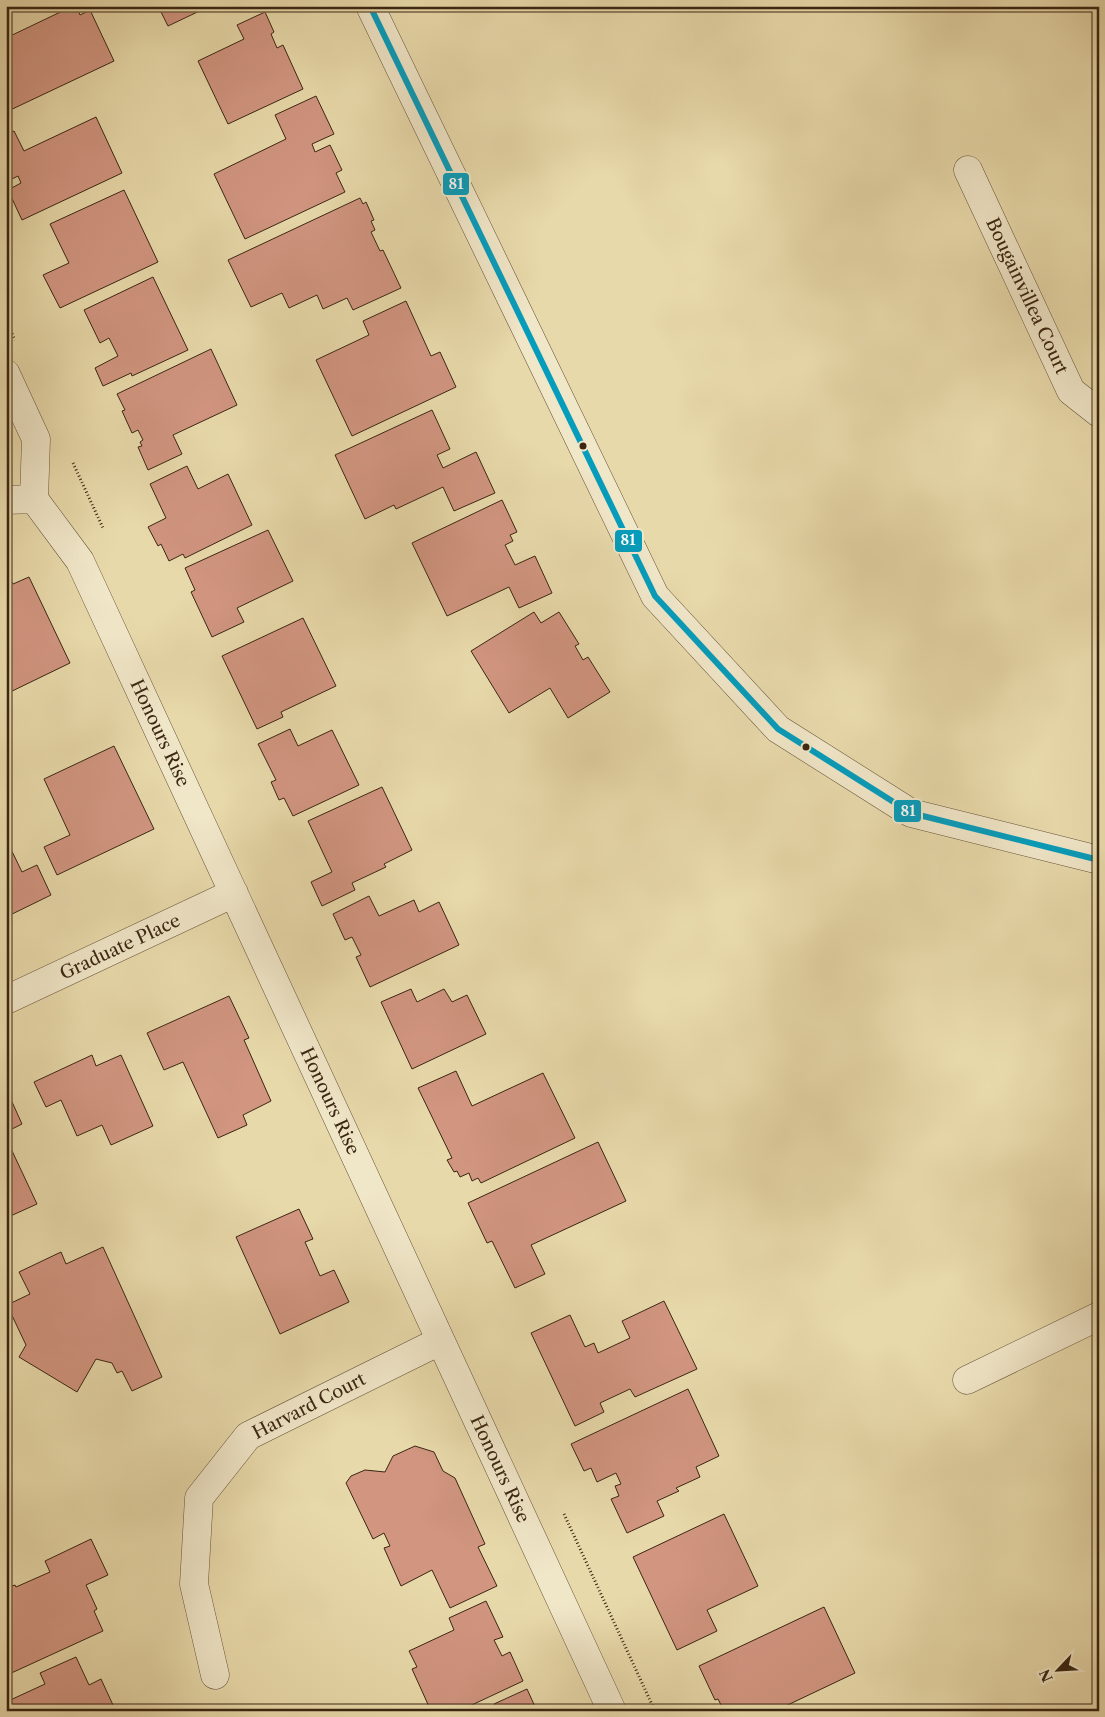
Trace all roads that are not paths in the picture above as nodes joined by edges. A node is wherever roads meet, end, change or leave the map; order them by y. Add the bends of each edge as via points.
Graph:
1 (370, 6) edge
2 (968, 170) dead end
3 (6, 374) edge
4 (1099, 413) edge
5 (34, 499) junction
6 (6, 500) edge
7 (1099, 860) edge
8 (234, 893) junction
9 (6, 1000) edge
10 (1099, 1316) edge
11 (440, 1340) junction
12 (967, 1380) dead end
13 (215, 1676) dead end
14 (612, 1711) edge

1 - 7 street via 654,596 778,730 912,813
2 - 4 street, Bougainvillea Court via 1071,391
3 - 5 street via 36,439
5 - 6 street
5 - 8 street, Honours Rise via 80,561
8 - 9 street, Graduate Place
8 - 11 street, Honours Rise
10 - 12 street
11 - 13 street, Harvard Court via 248,1436 199,1498 194,1584
11 - 14 street, Honours Rise

